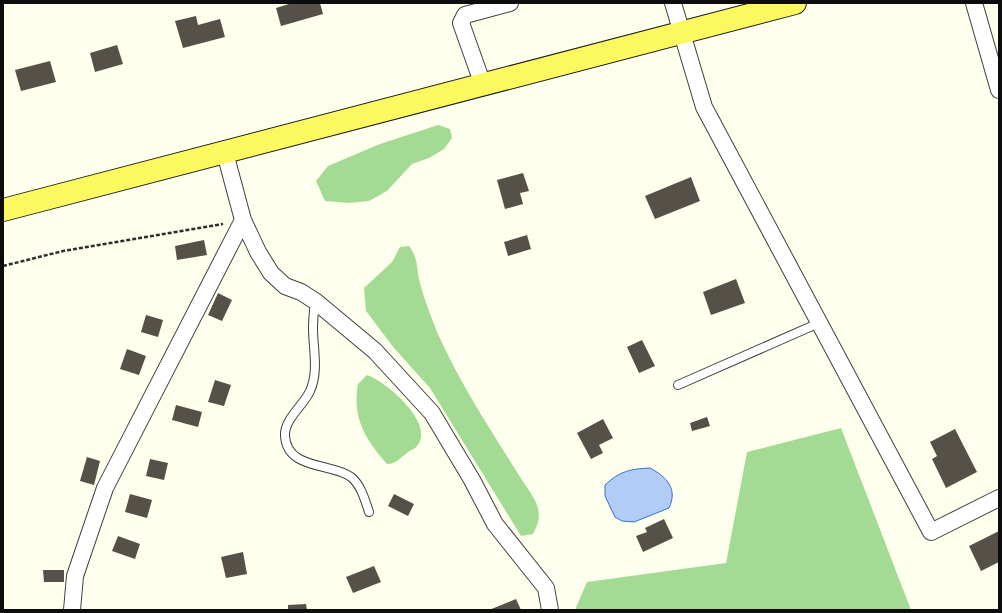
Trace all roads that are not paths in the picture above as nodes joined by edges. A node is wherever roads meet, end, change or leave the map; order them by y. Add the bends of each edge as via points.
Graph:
1 (510, 3) edge
2 (673, 3) edge
3 (795, 3) edge
4 (974, 3) edge
5 (682, 33) junction
6 (483, 85) junction
7 (999, 90) edge
8 (225, 152) junction
9 (3, 210) edge
10 (243, 220) junction
11 (315, 301) junction
12 (819, 323) junction
13 (678, 385) dead end
14 (999, 498) edge
15 (369, 512) dead end
16 (72, 610) edge
17 (550, 610) edge

1 - 6 street via 465,15 461,24
2 - 5 street
3 - 5 main road
4 - 7 street
5 - 6 main road
5 - 12 street via 704,107
6 - 8 main road
8 - 9 main road
8 - 10 street
10 - 11 street via 271,273 285,286
10 - 16 street via 105,488 75,576
11 - 15 lane via 313,328 316,365 310,391 290,421 285,436 298,458 351,477 361,489
11 - 17 street via 375,351 432,413 496,524 546,588
12 - 13 lane
12 - 14 street via 931,532

